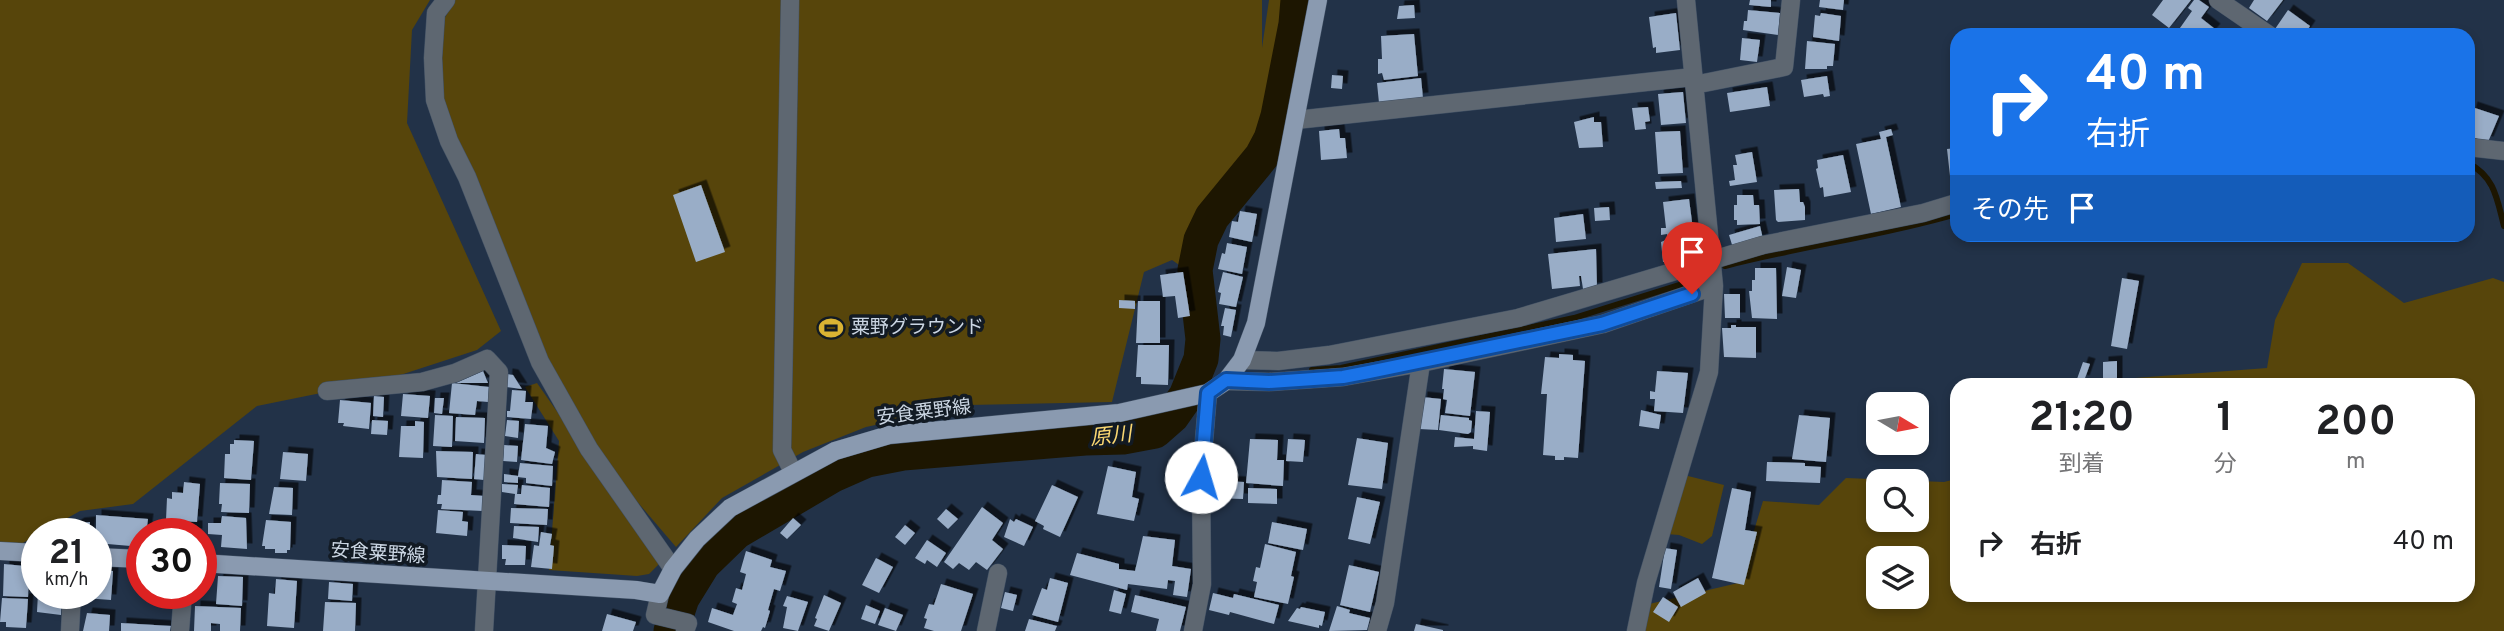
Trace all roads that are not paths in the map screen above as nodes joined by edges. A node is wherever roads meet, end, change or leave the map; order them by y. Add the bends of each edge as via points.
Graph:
1 (446, 0) edge
2 (790, 0) edge
3 (1318, 0) edge
4 (1686, 0) edge
5 (1791, 0) edge
6 (2218, 0) edge
7 (2259, 28) edge
8 (1693, 81) junction
9 (1296, 120) junction
10 (2475, 148) edge
11 (2504, 151) edge
12 (1950, 205) edge
13 (1711, 262) junction
14 (1714, 286) junction
15 (1242, 360) junction
16 (1421, 363) junction
17 (1226, 380) junction
18 (327, 391) dead end
19 (1202, 395) junction
20 (793, 472) junction
21 (0, 551) edge
22 (21, 552) edge
23 (217, 564) edge
24 (673, 569) junction
25 (998, 573) dead end
26 (486, 582) junction
27 (660, 594) junction
28 (71, 609) edge
29 (182, 609) edge
30 (655, 620) edge
31 (684, 626) edge
32 (70, 631) edge
33 (180, 631) edge
34 (484, 631) edge
35 (986, 631) edge
36 (1193, 631) edge
37 (1377, 631) edge
38 (1636, 631) edge

1 - 24 street via 436,13 433,58 435,100 449,141 540,362 589,449
2 - 20 street via 782,450
3 - 9 main road, 安食粟野線
4 - 8 street
5 - 8 street via 1784,66
6 - 7 street
8 - 9 street
8 - 13 street
9 - 15 main road, 安食粟野線 via 1256,323
10 - 11 street
12 - 13 street
13 - 14 street
13 - 15 street via 1518,318 1329,355
14 - 16 street via 1602,324
14 - 38 street via 1709,372
15 - 17 main road, 安食粟野線
16 - 17 street via 1343,377
16 - 37 street
17 - 19 main road, 安食粟野線
18 - 26 street via 422,382 487,359 499,372
19 - 20 main road, 安食粟野線 via 1119,413 888,435 835,451
19 - 36 street via 1202,584
20 - 24 main road, 安食粟野線 via 730,508 696,539
21 - 22 main road
23 - 26 main road, 安食粟野線
24 - 27 main road, 安食粟野線
25 - 35 street
26 - 27 main road, 安食粟野線
26 - 34 street
27 - 30 street
28 - 32 street
29 - 33 street
30 - 31 street

